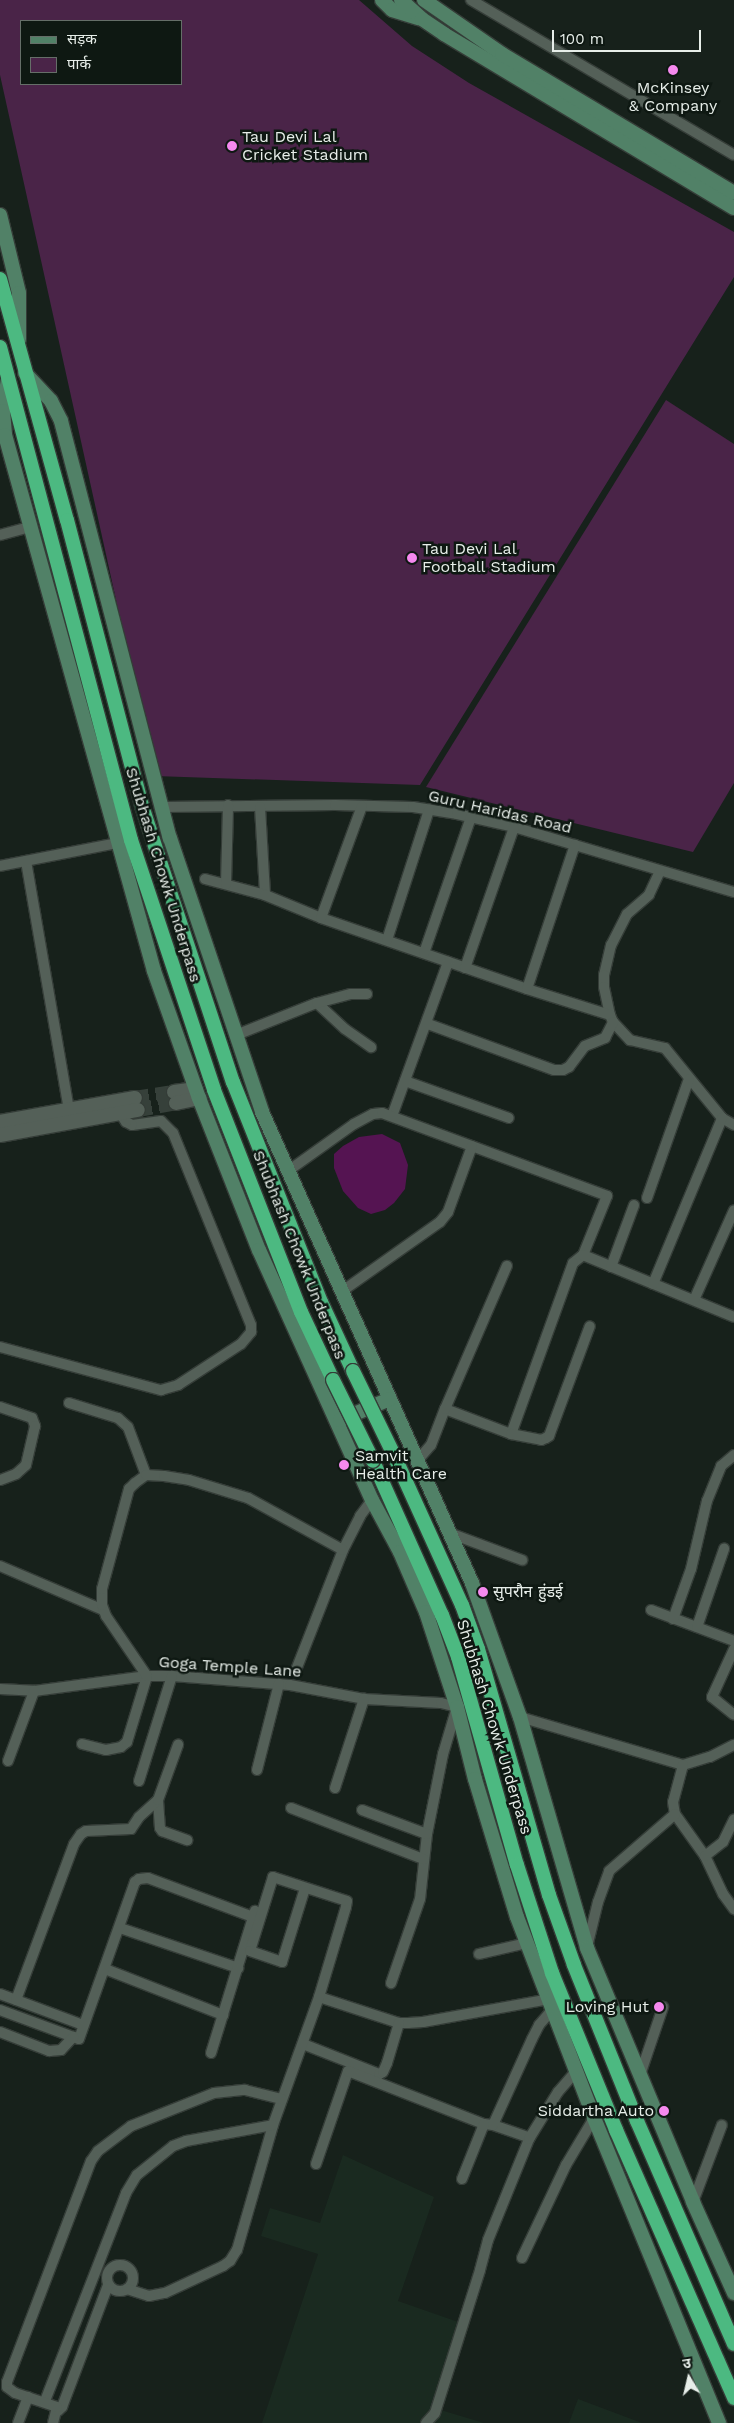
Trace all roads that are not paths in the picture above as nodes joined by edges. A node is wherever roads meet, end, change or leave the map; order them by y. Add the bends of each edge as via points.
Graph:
1 (382, 0) edge
2 (401, 0) edge
3 (424, 0) edge
4 (471, 0) edge
5 (422, 18) junction
6 (734, 155) edge
7 (734, 193) edge
8 (734, 208) edge
9 (0, 215) edge
10 (0, 280) edge
11 (18, 348) junction
12 (1, 350) edge
13 (26, 373) junction
14 (8, 379) junction
15 (30, 527) junction
16 (0, 535) edge
17 (228, 806) junction
18 (362, 806) junction
19 (162, 807) junction
20 (260, 807) junction
21 (429, 810) junction
22 (471, 817) junction
23 (514, 827) junction
24 (117, 843) junction
25 (575, 844) junction
26 (26, 861) junction
27 (0, 866) edge
28 (660, 870) junction
29 (205, 879) dead end
30 (226, 884) junction
31 (734, 892) edge
32 (265, 896) junction
33 (321, 918) junction
34 (387, 940) junction
35 (424, 953) junction
36 (448, 962) junction
37 (465, 968) junction
38 (527, 989) junction
39 (367, 994) dead end
40 (317, 1004) junction
41 (611, 1018) junction
42 (428, 1024) junction
43 (236, 1035) junction
44 (371, 1047) dead end
45 (689, 1079) junction
46 (405, 1081) junction
47 (197, 1094) junction
48 (175, 1098) tunnel mouth
49 (120, 1113) junction
50 (70, 1115) junction
51 (392, 1116) junction
52 (509, 1118) dead end
53 (722, 1118) junction
54 (0, 1122) edge
55 (734, 1125) edge
56 (0, 1135) edge
57 (472, 1146) junction
58 (288, 1171) junction
59 (647, 1198) dead end
60 (634, 1205) dead end
61 (734, 1210) edge
62 (582, 1255) junction
63 (507, 1266) dead end
64 (611, 1267) junction
65 (653, 1284) junction
66 (341, 1292) junction
67 (694, 1300) junction
68 (734, 1317) edge
69 (590, 1326) dead end
70 (0, 1347) edge
71 (390, 1399) junction
72 (69, 1403) dead end
73 (0, 1407) edge
74 (445, 1409) junction
75 (337, 1421) junction
76 (511, 1434) junction
77 (734, 1455) edge
78 (417, 1461) junction
79 (146, 1475) junction
80 (0, 1480) edge
81 (372, 1500) junction
82 (452, 1534) junction
83 (724, 1549) dead end
84 (343, 1550) junction
85 (522, 1560) dead end
86 (0, 1566) edge
87 (104, 1610) junction
88 (651, 1610) dead end
89 (673, 1619) junction
90 (697, 1627) junction
91 (734, 1641) edge
92 (734, 1650) edge
93 (296, 1670) dead end
94 (147, 1676) junction
95 (172, 1676) junction
96 (279, 1684) junction
97 (0, 1689) edge
98 (34, 1691) junction
99 (364, 1700) junction
100 (457, 1707) junction
101 (734, 1715) edge
102 (520, 1717) junction
103 (82, 1744) dead end
104 (178, 1745) dead end
105 (734, 1745) edge
106 (8, 1761) dead end
107 (683, 1765) junction
108 (257, 1770) dead end
109 (139, 1781) dead end
110 (335, 1788) dead end
111 (158, 1800) junction
112 (292, 1808) dead end
113 (362, 1810) dead end
114 (675, 1814) junction
115 (734, 1819) edge
116 (427, 1834) junction
117 (187, 1840) dead end
118 (705, 1856) junction
119 (423, 1859) junction
120 (264, 1886) dead end
121 (305, 1888) junction
122 (734, 1909) edge
123 (253, 1917) junction
124 (120, 1928) junction
125 (527, 1943) junction
126 (587, 1948) junction
127 (479, 1954) dead end
128 (238, 1968) junction
129 (105, 1969) junction
130 (392, 1983) dead end
131 (0, 1994) edge
132 (319, 1997) junction
133 (16, 2000) junction
134 (551, 2004) junction
135 (663, 2007) dead end
136 (0, 2010) edge
137 (223, 2015) junction
138 (399, 2023) junction
139 (83, 2025) junction
140 (0, 2032) edge
141 (76, 2038) junction
142 (303, 2044) junction
143 (211, 2053) dead end
144 (576, 2071) junction
145 (640, 2075) junction
146 (282, 2099) junction
147 (594, 2118) junction
148 (489, 2124) junction
149 (273, 2125) junction
150 (722, 2125) dead end
151 (530, 2138) junction
152 (316, 2164) dead end
153 (462, 2179) dead end
154 (693, 2202) junction
155 (522, 2258) dead end
156 (108, 2285) junction
157 (127, 2289) junction
158 (734, 2293) edge
159 (734, 2344) edge
160 (28, 2397) junction
161 (734, 2398) edge
162 (45, 2402) junction
163 (58, 2411) junction
164 (18, 2423) edge
165 (53, 2423) edge
166 (426, 2423) edge
167 (719, 2423) edge

1 - 5 main road via 392,10
2 - 5 main road
3 - 7 main road via 502,54
4 - 6 street
5 - 8 main road
9 - 11 main road via 19,293
10 - 11 highway, Shubhash Chowk Underpass
11 - 13 highway, Shubhash Chowk Underpass
12 - 14 highway, Shubhash Chowk Underpass
13 - 19 main road via 51,401 61,421
13 - 159 highway, Shubhash Chowk Underpass, bridge via 142,806 233,1082 321,1302 462,1605 478,1649 549,1895 574,1965 637,2121
14 - 15 main road via 3,422
14 - 161 highway, Shubhash Chowk Underpass, bridge via 131,840 214,1090 301,1312 373,1461 458,1657 514,1858 552,1972 616,2130
15 - 16 street
15 - 24 main road
17 - 19 street, Guru Haridas Road
17 - 20 street, Guru Haridas Road
17 - 30 street
18 - 20 street, Guru Haridas Road
18 - 21 street, Guru Haridas Road
18 - 33 street
19 - 43 main road
20 - 32 street
21 - 22 street, Guru Haridas Road
21 - 34 street
22 - 23 street, Guru Haridas Road
22 - 35 street
23 - 25 street, Guru Haridas Road
23 - 37 street
24 - 26 street
24 - 47 main road via 154,971
25 - 28 street, Guru Haridas Road
25 - 38 street
26 - 27 street
26 - 50 street
28 - 31 street, Guru Haridas Road
28 - 41 street via 649,895 627,914 611,945 604,987
29 - 30 street
30 - 32 street
32 - 33 street
33 - 34 street
34 - 35 street
35 - 36 street
36 - 37 street
36 - 42 street
37 - 38 street
38 - 41 street
39 - 40 street via 350,994
40 - 43 street
40 - 44 street
41 - 42 street via 605,1038 585,1046 563,1070 554,1070
41 - 45 street via 630,1040 664,1048
42 - 46 street
43 - 58 main road via 262,1112
45 - 53 street
45 - 59 street
46 - 51 street
46 - 52 street
47 - 48 street
47 - 75 main road via 259,1250
49 - 50 street
49 - 50 street via 136,1104
49 - 70 street via 132,1125 161,1122 174,1133 251,1324 251,1332 241,1344 178,1385 161,1390
50 - 54 street
50 - 56 street
51 - 57 street
51 - 58 street via 382,1113 364,1118
53 - 55 street
53 - 65 street
57 - 62 street via 607,1196
57 - 66 street via 448,1212 440,1222
58 - 66 main road
60 - 64 street
61 - 67 street
62 - 64 street
62 - 76 street via 573,1263
63 - 74 street
64 - 65 street
65 - 67 street
66 - 71 main road
67 - 68 street
69 - 76 street via 549,1436 542,1440
71 - 75 main road
71 - 78 main road
72 - 79 street via 118,1418 128,1427
73 - 80 street via 27,1416 35,1426 26,1465 16,1474
74 - 76 street
74 - 78 street via 431,1445
75 - 81 main road
77 - 89 street via 721,1466 711,1492 691,1569
78 - 82 main road
79 - 84 street via 189,1480 248,1498
79 - 87 street via 129,1489 102,1589
81 - 84 street
81 - 100 main road via 400,1552 426,1612
82 - 85 street
82 - 102 main road
83 - 90 street
84 - 93 street
86 - 87 street
87 - 94 street
88 - 89 street
89 - 90 street
90 - 91 street
92 - 101 street via 712,1697
94 - 95 street, Goga Temple Lane
94 - 98 street, Goga Temple Lane
94 - 103 street via 127,1742 122,1747 106,1750
95 - 96 street, Goga Temple Lane
95 - 109 street
96 - 99 street, Goga Temple Lane
96 - 108 street
97 - 98 street, Goga Temple Lane
98 - 106 street
99 - 100 street, Goga Temple Lane via 441,1703
99 - 110 street
100 - 116 street via 444,1749
100 - 125 main road via 475,1779
102 - 107 street
102 - 126 main road
104 - 111 street
105 - 107 street
107 - 114 street via 674,1802
111 - 117 street via 160,1828 165,1833
111 - 133 street via 131,1829 91,1830 81,1834 67,1860
112 - 119 street
113 - 116 street
114 - 118 street
114 - 126 street via 609,1870
115 - 118 street via 723,1842
116 - 119 street
118 - 122 street
119 - 130 street via 420,1899
120 - 123 street
121 - 121 street via 282,1962 250,1951 273,1877
121 - 132 street via 347,1901
123 - 124 street via 143,1877 135,1882
123 - 128 street
124 - 128 street
124 - 129 street
125 - 127 street
125 - 134 main road
126 - 145 main road
128 - 137 street
129 - 137 street
129 - 139 street
131 - 133 street
132 - 138 street
132 - 142 street
133 - 139 street
134 - 138 street
134 - 144 main road
134 - 148 street
135 - 145 street
136 - 141 street
137 - 143 street
138 - 142 street via 387,2063 379,2074
139 - 141 street
140 - 141 street via 49,2051 60,2050
142 - 146 street
144 - 147 main road
144 - 151 street via 558,2092
145 - 154 main road
146 - 149 street
146 - 160 street via 245,2090 214,2093 131,2126 98,2151 91,2161 7,2382 10,2390
147 - 155 street via 566,2165
147 - 167 main road
148 - 151 street
148 - 152 street via 348,2071
148 - 153 street
149 - 157 street via 237,2250 230,2261 165,2293 149,2296
149 - 162 street via 186,2141 173,2146 137,2175 126,2193
150 - 154 street
151 - 166 street via 488,2240 436,2413
154 - 158 main road
156 - 157 street via 119,2291
156 - 157 street via 108,2272 123,2266 132,2274 132,2282
156 - 163 street
160 - 162 street
160 - 164 street
162 - 163 street via 54,2405
163 - 165 street

